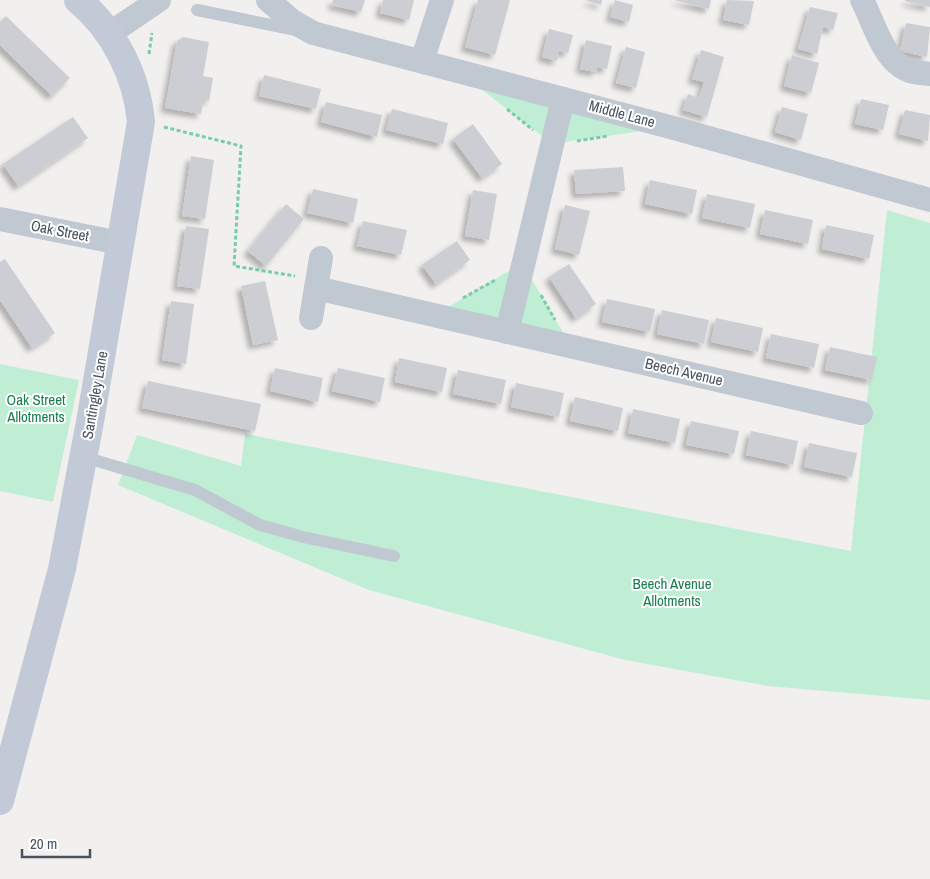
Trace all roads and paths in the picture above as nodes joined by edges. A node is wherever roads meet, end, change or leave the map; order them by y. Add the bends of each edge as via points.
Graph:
1 (78, 0) edge
2 (159, 0) edge
3 (268, 0) edge
4 (442, 0) edge
5 (862, 0) edge
6 (197, 10) dead end
7 (313, 33) junction
8 (109, 34) junction
9 (422, 62) junction
10 (930, 74) edge
11 (563, 99) junction
12 (141, 122) junction
13 (930, 200) edge
14 (0, 219) edge
15 (120, 243) junction
16 (318, 276) junction
17 (311, 318) dead end
18 (507, 332) junction
19 (861, 413) dead end
20 (84, 457) junction
21 (394, 556) dead end
22 (0, 801) edge

1 - 8 street, Santingley Lane
2 - 8 street
3 - 7 street, Middle Lane via 292,21
4 - 9 street
5 - 10 street via 881,42 893,58 909,71
6 - 7 lane, Middle Lane
7 - 9 street, Middle Lane
8 - 12 street, Santingley Lane via 133,80
9 - 11 street, Middle Lane
11 - 13 street, Middle Lane
11 - 18 street
12 - 15 street, Santingley Lane
12 - 16 path via 241,146 234,266
14 - 15 street, Oak Street
15 - 20 street, Santingley Lane
16 - 17 street
16 - 18 street, Beech Avenue
18 - 19 street, Beech Avenue
20 - 21 lane via 195,490 260,524 303,537
20 - 22 street, Santingley Lane via 62,569

